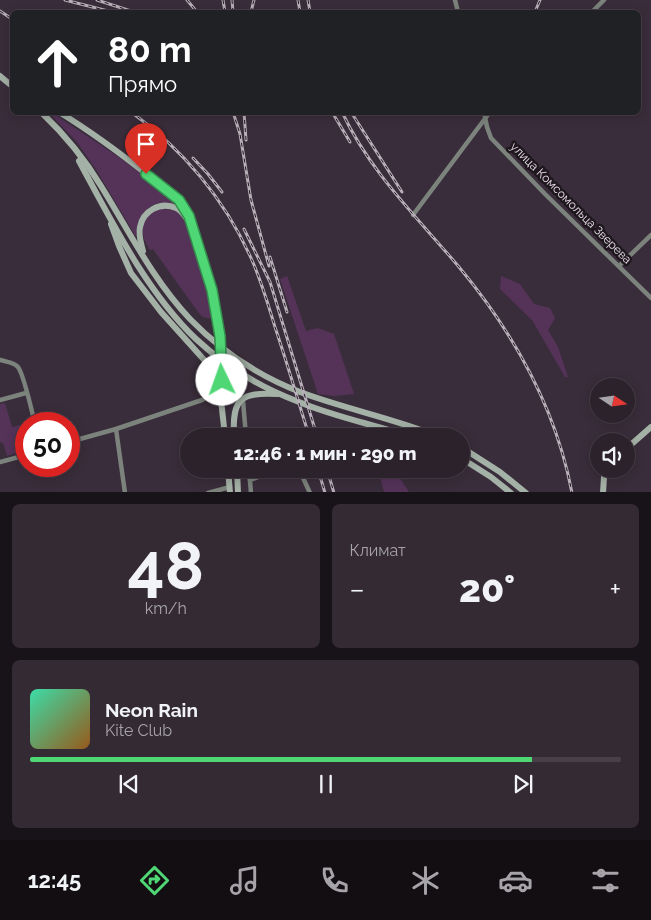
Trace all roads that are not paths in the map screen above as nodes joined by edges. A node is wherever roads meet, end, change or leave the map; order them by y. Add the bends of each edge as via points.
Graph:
1 (604, 0) edge
2 (594, 10) edge
3 (0, 76) edge
4 (10, 84) edge
5 (44, 115) edge
6 (64, 115) edge
7 (484, 115) edge
8 (73, 149) junction
9 (107, 211) junction
10 (413, 215) dead end
11 (193, 228) junction
12 (651, 235) edge
13 (147, 261) junction
14 (619, 266) junction
15 (651, 298) edge
16 (0, 360) edge
17 (220, 391) junction
18 (26, 393) junction
19 (280, 394) junction
20 (0, 400) edge
21 (32, 412) edge
22 (651, 427) edge
23 (116, 428) junction
24 (224, 428) edge
25 (234, 428) edge
26 (245, 428) edge
27 (383, 428) edge
28 (412, 428) edge
29 (80, 439) edge
30 (635, 441) edge
31 (470, 453) edge
32 (15, 458) edge
33 (0, 462) edge
34 (470, 464) edge
35 (237, 478) edge
36 (255, 478) edge
37 (303, 478) edge
38 (604, 478) edge
39 (250, 480) joint
40 (230, 490) edge
41 (125, 492) edge
42 (208, 492) edge
43 (238, 492) edge
44 (251, 492) edge
45 (310, 492) edge
46 (511, 492) edge
47 (526, 492) edge
48 (604, 492) edge

1 - 2 street
3 - 4 main road
5 - 8 main road
6 - 11 main road via 179,200
7 - 10 street
7 - 14 street, улица Комсомольца Зверева via 491,138
8 - 9 main road
8 - 13 main road via 101,185
9 - 17 main road via 132,273 206,362
9 - 19 main road via 146,278 172,312 202,343 245,376
11 - 13 main road via 176,208 152,209 139,229
11 - 17 main road via 206,266 217,317
12 - 14 street
13 - 28 main road via 178,306 208,336 248,366 283,385 322,400
14 - 15 street, улица Комсомольца Зверева
16 - 18 street via 18,368
17 - 23 street
17 - 24 main road
17 - 26 street via 232,389 241,396
18 - 20 street
18 - 21 street
19 - 25 main road via 253,394 242,399 234,412
19 - 27 main road via 321,411
22 - 30 main road
23 - 29 street
23 - 41 street
31 - 47 main road
32 - 33 street
34 - 46 main road
35 - 43 main road
36 - 39 street
37 - 45 street
38 - 48 main road
39 - 44 street
40 - 42 street

